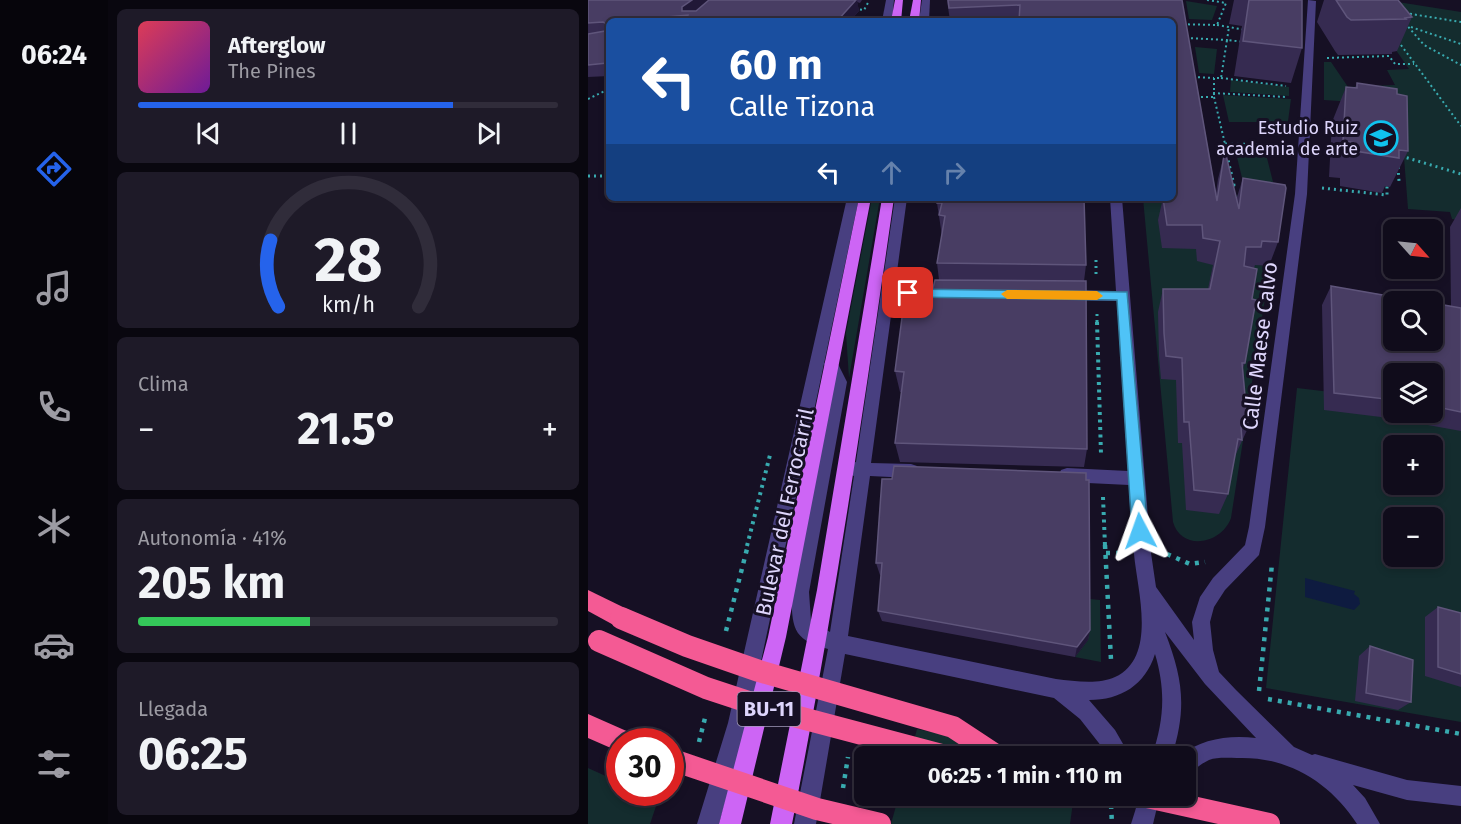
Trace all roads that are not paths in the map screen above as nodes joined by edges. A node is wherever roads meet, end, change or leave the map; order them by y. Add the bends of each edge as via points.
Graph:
1 (890, 0) edge
2 (899, 0) edge
3 (917, 0) edge
4 (926, 0) edge
5 (1312, 1) edge
6 (887, 18) edge
7 (896, 18) edge
8 (914, 18) edge
9 (924, 18) edge
10 (852, 201) edge
11 (864, 201) edge
12 (888, 201) edge
13 (901, 201) edge
14 (1116, 201) edge
15 (886, 293) junction
16 (1050, 295) edge
17 (1123, 296) junction
18 (831, 364) junction
19 (861, 470) junction
20 (922, 471) edge
21 (1053, 475) edge
22 (1136, 478) junction
23 (1147, 588) junction
24 (588, 600) edge
25 (1152, 621) junction
26 (594, 638) edge
27 (828, 640) junction
28 (1211, 676) junction
29 (1056, 689) junction
30 (588, 726) edge
31 (606, 734) edge
32 (907, 746) edge
33 (982, 746) edge
34 (1112, 746) edge
35 (1165, 746) edge
36 (1287, 753) junction
37 (1196, 758) edge
38 (1311, 763) junction
39 (684, 764) edge
40 (1461, 795) edge
41 (1144, 806) edge
42 (1189, 806) edge
43 (708, 824) edge
44 (730, 824) edge
45 (781, 824) edge
46 (805, 824) edge
47 (880, 824) edge
48 (1142, 824) edge
49 (1269, 824) edge
50 (1370, 824) edge

1 - 6 street
2 - 7 main road
3 - 8 main road
4 - 9 street
5 - 28 street, Calle Maese Calvo via 1301,194 1257,526 1253,549 1206,603 1201,622
10 - 43 street, Bulevar del Ferrocarril via 738,723
11 - 18 main road, Bulevar del Ferrocarril
12 - 15 main road
13 - 15 street
14 - 17 street
15 - 19 street
16 - 17 street
17 - 22 street
18 - 27 street, Bulevar del Ferrocarril via 840,382 800,592 802,626
18 - 44 main road, Bulevar del Ferrocarril via 777,637
19 - 20 street
19 - 27 main road
21 - 22 street
22 - 23 street
23 - 25 street
23 - 28 street
24 - 33 highway, bridge via 687,646 953,727
25 - 29 street via 1150,646 1133,677 1113,689
25 - 35 street via 1173,689
26 - 32 highway, BU-11, bridge via 706,688 768,709
27 - 29 street
27 - 45 main road
27 - 46 street
28 - 36 street via 1255,725
29 - 34 street via 1076,700 1094,718
30 - 31 highway
36 - 37 street via 1244,746 1209,750
36 - 38 street
38 - 40 street via 1407,790
38 - 50 street via 1344,792
39 - 47 highway, bridge via 817,809
41 - 48 street
42 - 49 highway, bridge

